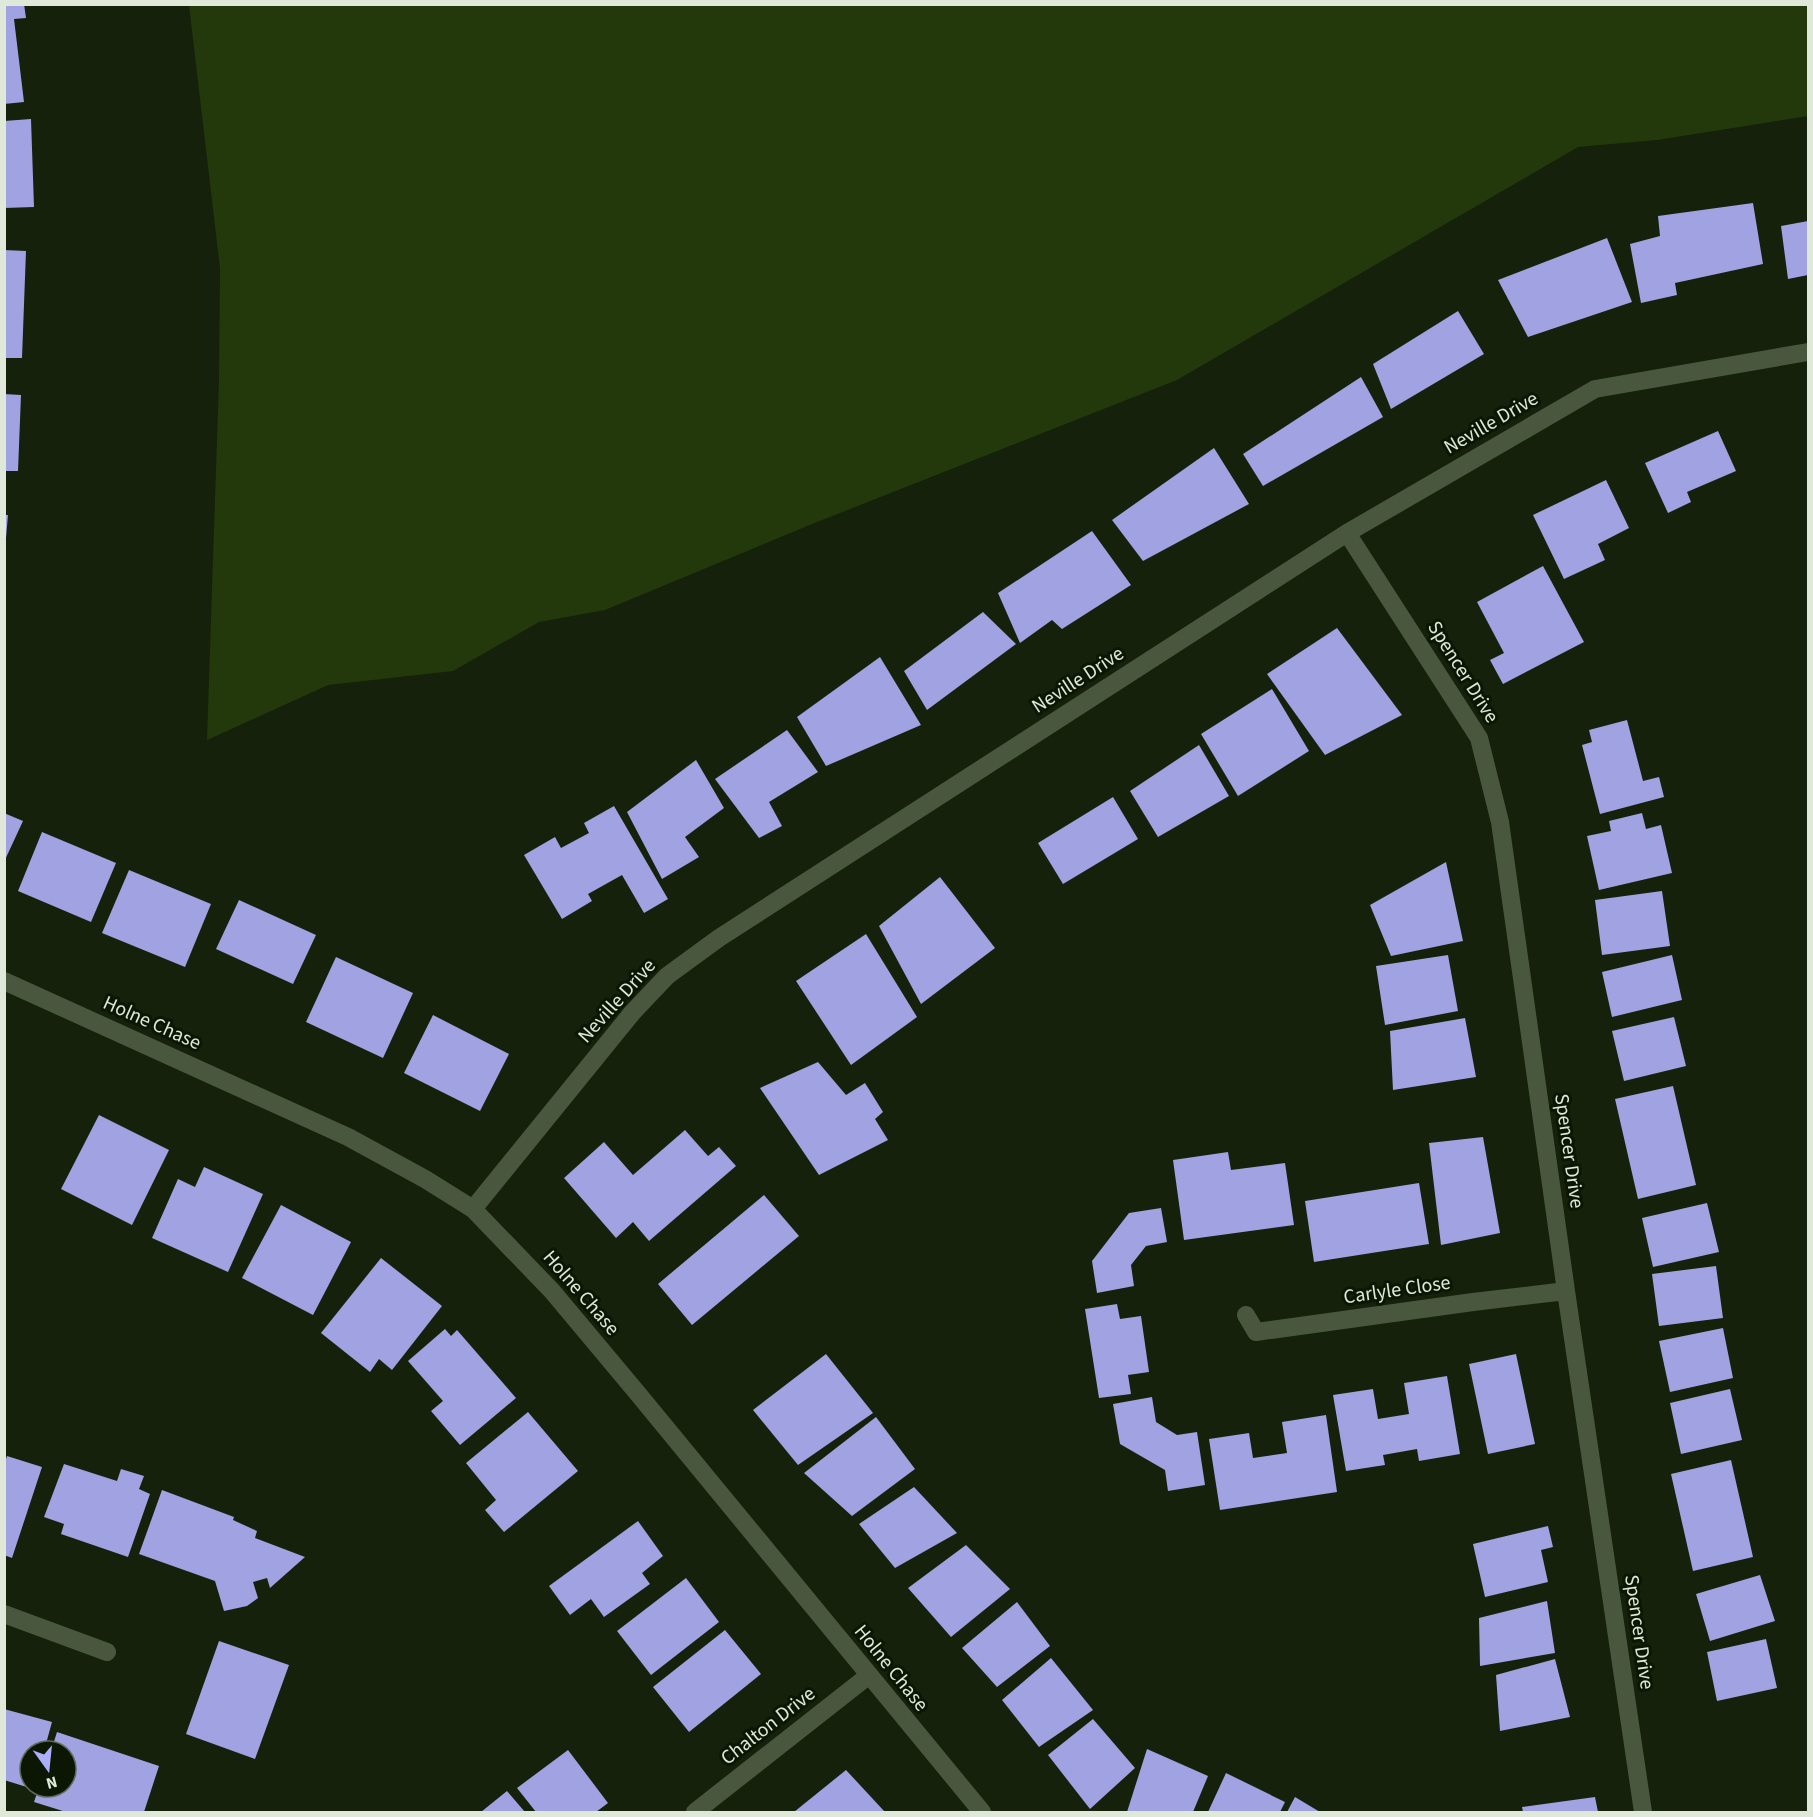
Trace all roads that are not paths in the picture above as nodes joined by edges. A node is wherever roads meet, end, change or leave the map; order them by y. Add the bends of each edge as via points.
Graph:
1 (1809, 352) edge
2 (1347, 533) junction
3 (4, 981) edge
4 (473, 1209) junction
5 (1566, 1291) junction
6 (1246, 1315) dead end
7 (4, 1614) edge
8 (107, 1652) dead end
9 (868, 1676) junction
10 (695, 1812) edge
11 (982, 1812) edge
12 (1643, 1812) edge

1 - 2 street, Neville Drive via 1594,389
2 - 4 street, Neville Drive via 718,938 667,976 632,1013
2 - 5 street, Spencer Drive via 1479,738 1500,822
3 - 4 street, Holne Chase via 348,1137
4 - 9 street, Holne Chase via 559,1299
5 - 6 street, Carlyle Close via 1256,1332
5 - 12 street, Spencer Drive
7 - 8 street
9 - 10 street, Chalton Drive
9 - 11 street, Holne Chase

